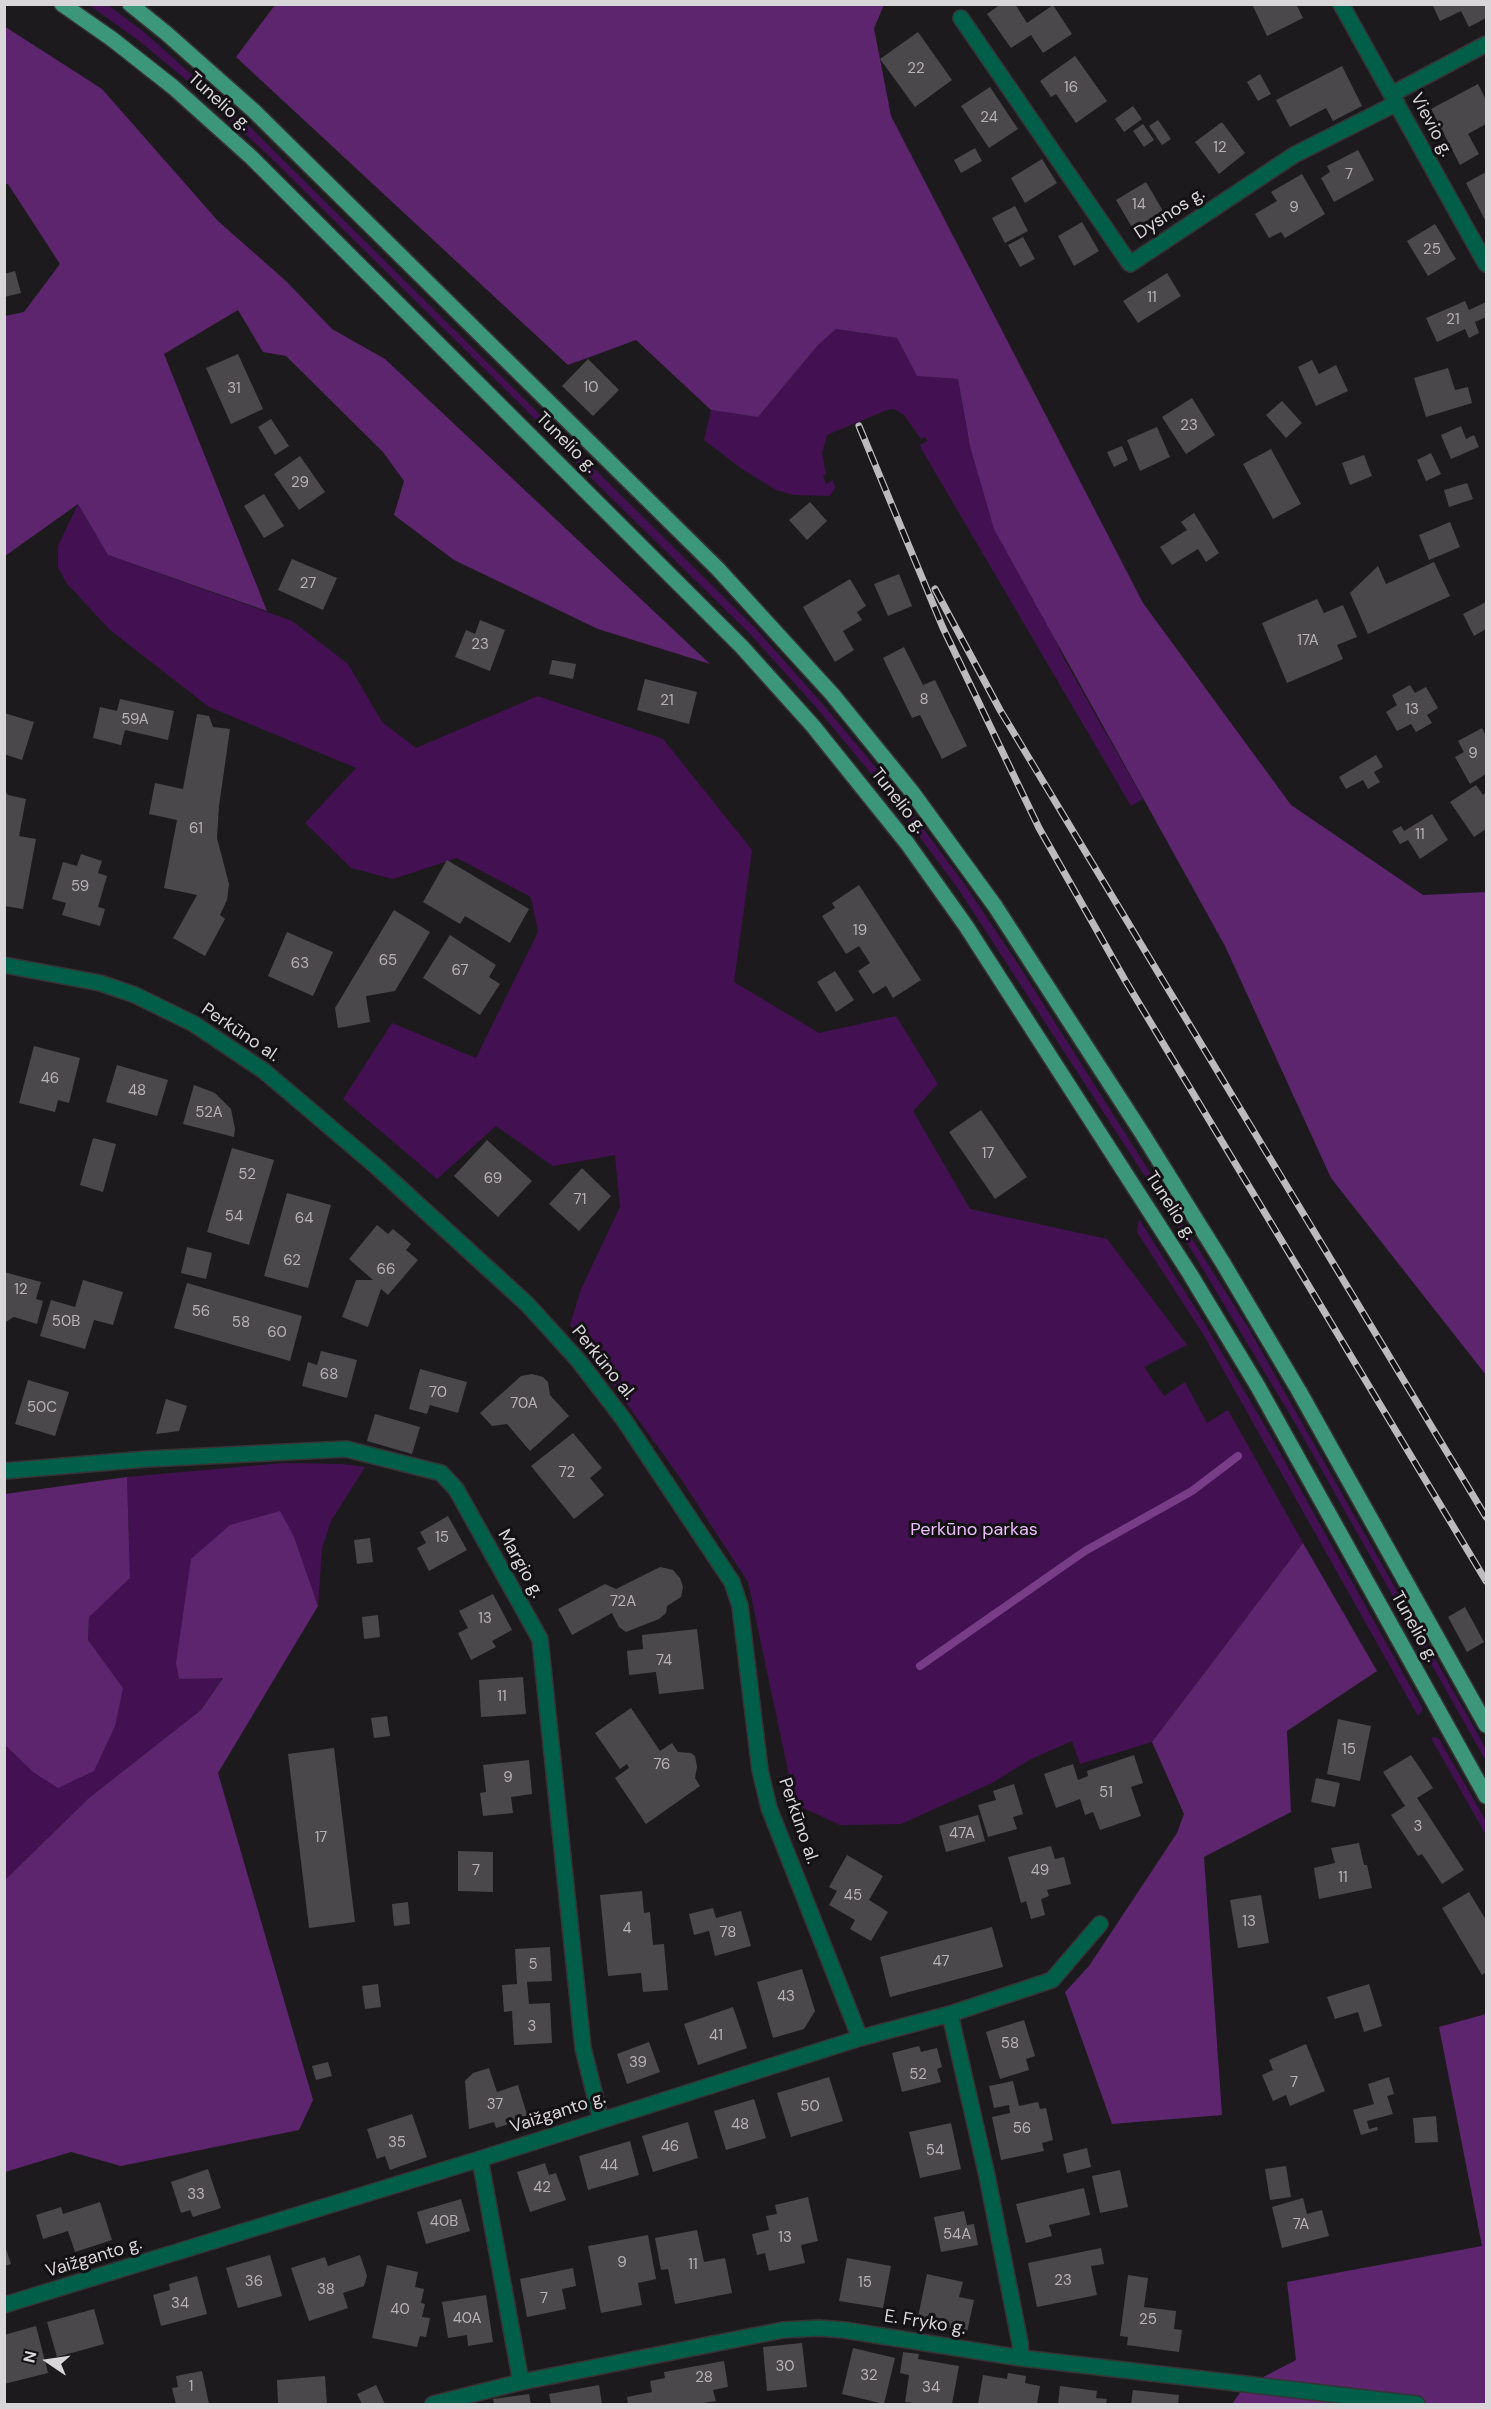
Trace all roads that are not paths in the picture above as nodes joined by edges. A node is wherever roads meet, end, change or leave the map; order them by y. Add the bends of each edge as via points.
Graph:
1 (62, 4) edge
2 (130, 4) edge
3 (1341, 4) edge
4 (961, 18) dead end
5 (1486, 44) edge
6 (1395, 98) junction
7 (1486, 264) edge
8 (4, 965) edge
9 (4, 1471) edge
10 (1486, 1725) edge
11 (1486, 1796) edge
12 (1100, 1924) dead end
13 (950, 2014) junction
14 (861, 2038) junction
15 (601, 2120) junction
16 (480, 2159) junction
17 (4, 2305) edge
18 (1021, 2358) junction
19 (521, 2382) junction
20 (433, 2404) edge
21 (1417, 2404) edge

1 - 11 main road, Tunelio g. via 164,80 251,157 742,647 813,726 908,843 966,926 1190,1274 1257,1385
2 - 10 main road, Tunelio g. via 254,111 718,569 833,695 912,792 994,906 1217,1253
3 - 6 street, Vievio g.
4 - 6 street, Dysnos g. via 1130,264 1294,155
5 - 6 street, Dysnos g.
6 - 7 street, Vievio g.
8 - 14 street, Perkūno al. via 100,983 135,995 194,1024 264,1071 377,1167 527,1304 578,1360 624,1420 732,1582 740,1606 760,1770 769,1808
9 - 15 street, Margio g. via 346,1449 441,1473 456,1489 540,1639 583,2048
12 - 13 street, Vaižganto g. via 1052,1980
13 - 14 street, Vaižganto g.
13 - 18 street via 987,2176
14 - 15 street, Vaižganto g.
15 - 16 street, Vaižganto g.
16 - 17 street, Vaižganto g.
16 - 19 street
18 - 19 street, E. Fryko g. via 819,2328 783,2330
18 - 21 street, E. Fryko g.
19 - 20 street, E. Fryko g.

